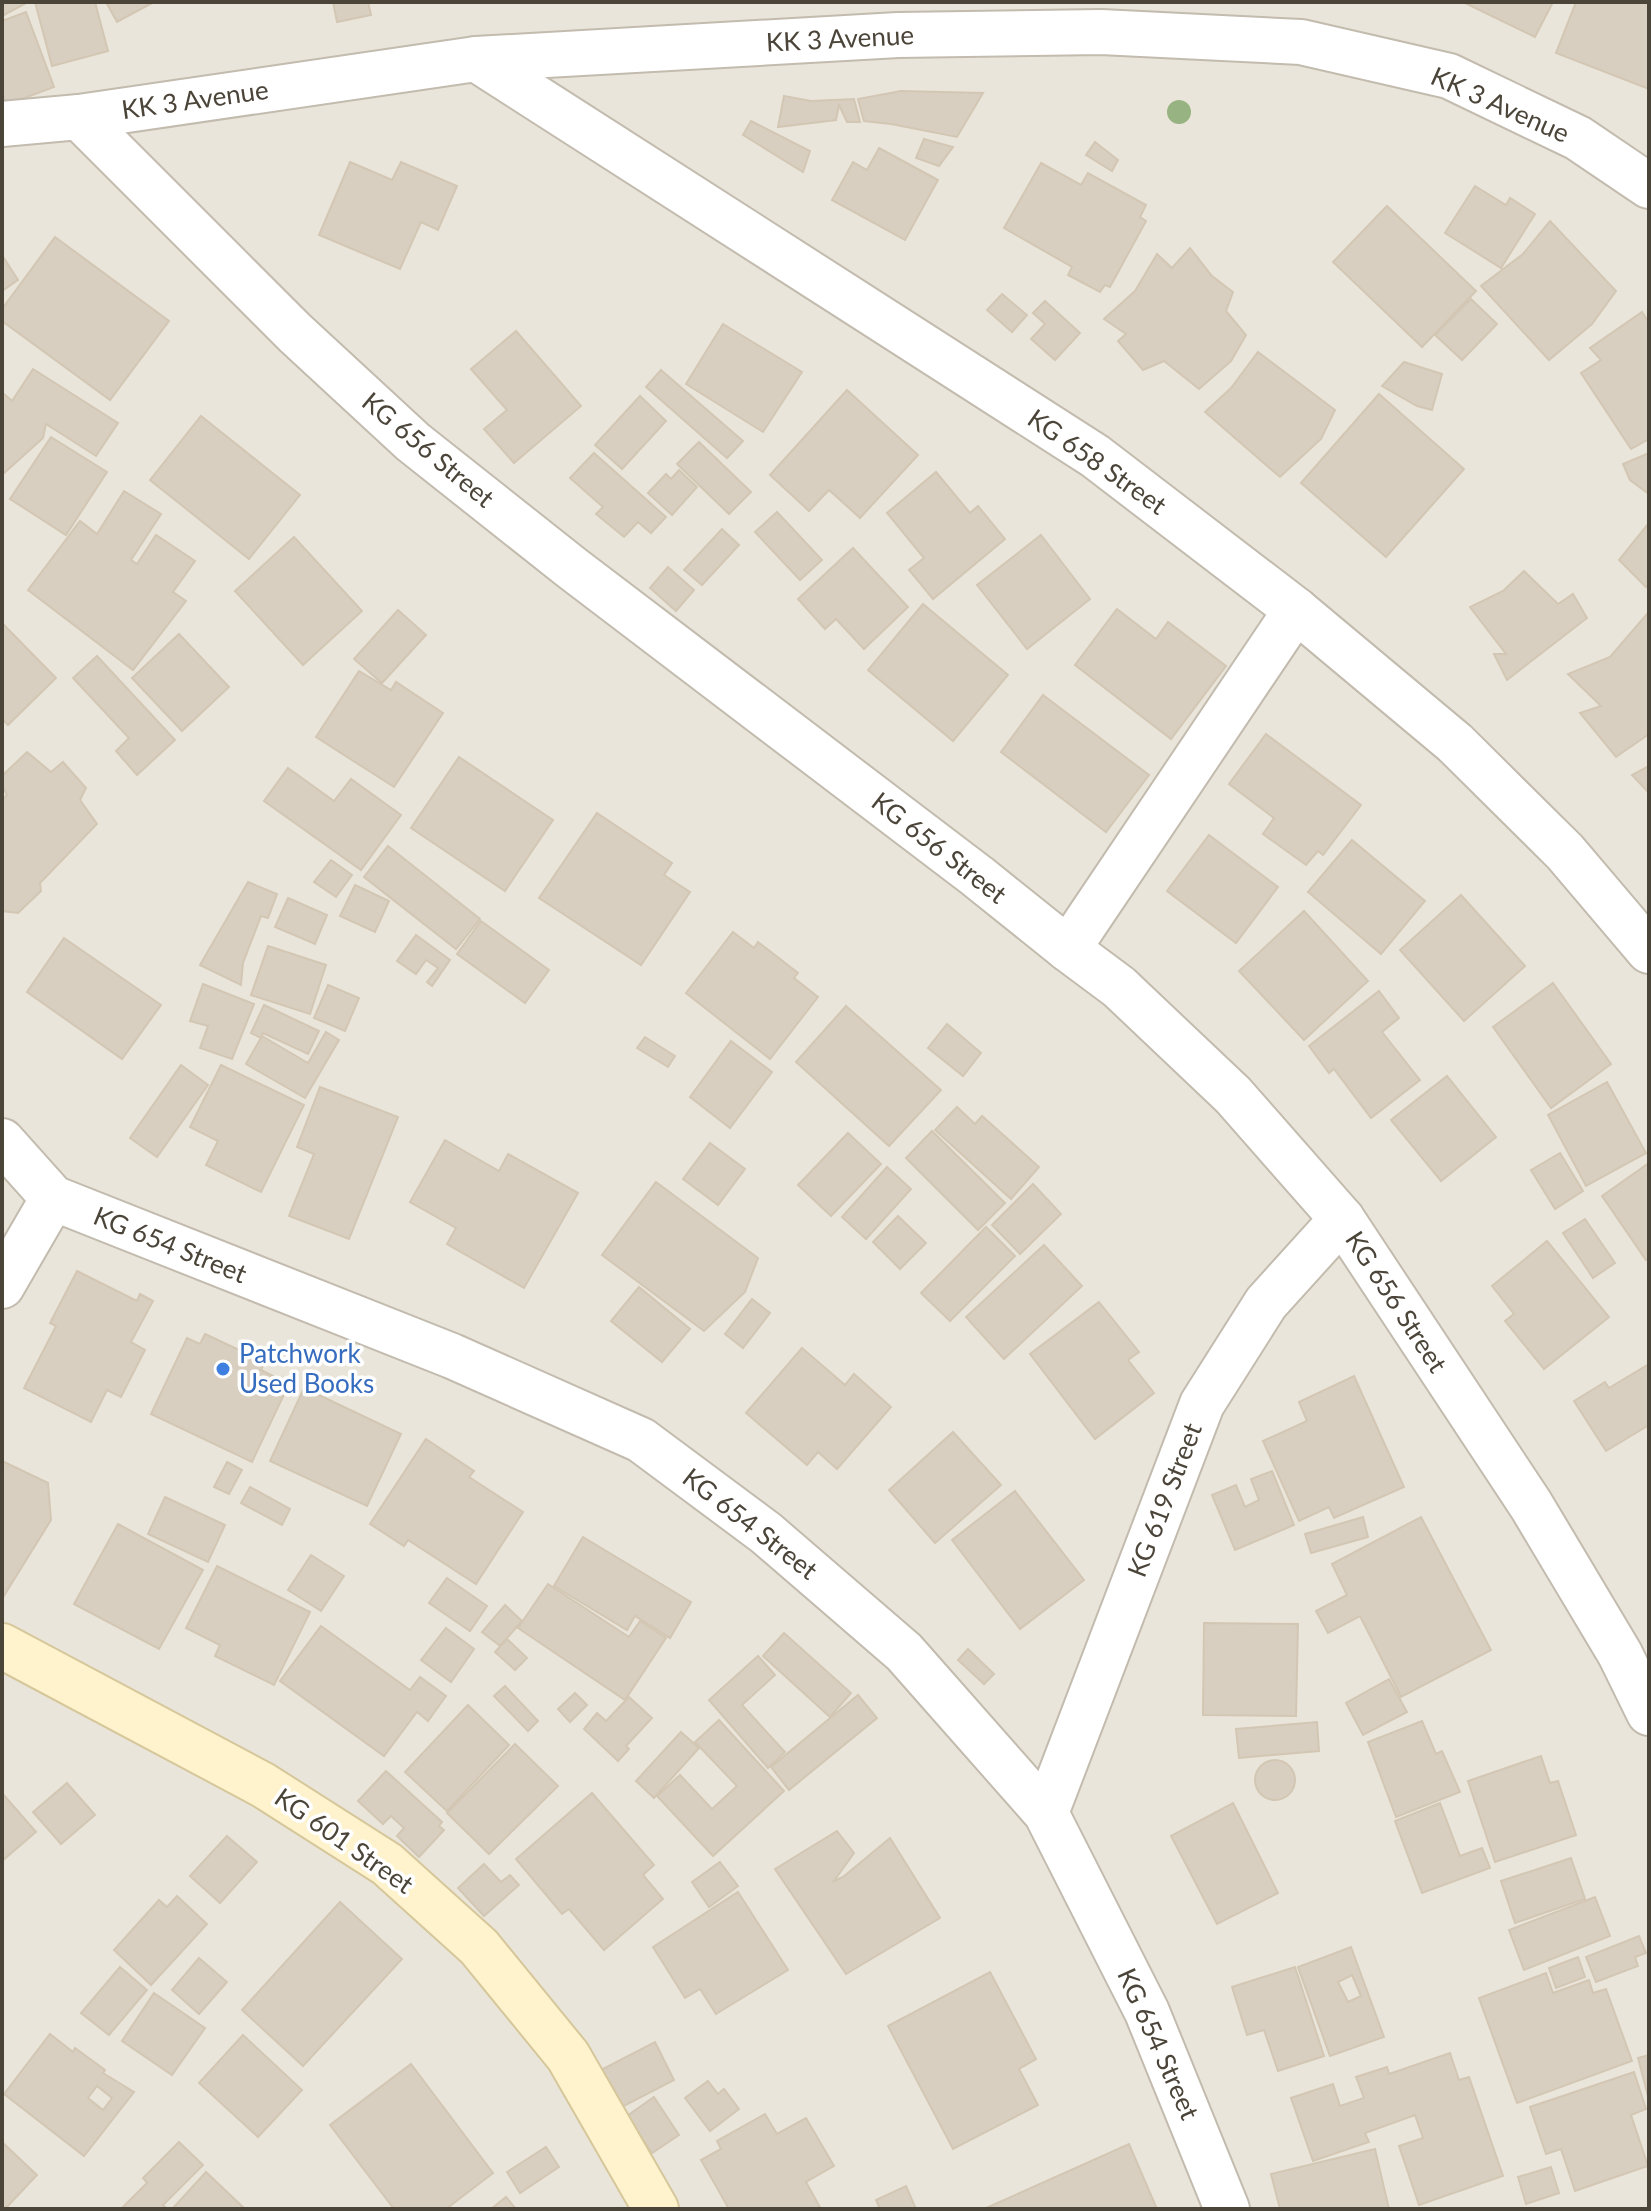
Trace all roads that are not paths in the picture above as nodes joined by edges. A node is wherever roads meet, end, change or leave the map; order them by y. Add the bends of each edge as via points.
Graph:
1 (476, 59) junction
2 (79, 117) junction
3 (2, 124) edge
4 (1649, 186) edge
5 (1296, 610) junction
6 (1068, 949) junction
7 (1649, 951) edge
8 (2, 1141) edge
9 (53, 1198) junction
10 (1342, 1219) junction
11 (2, 1286) edge
12 (2, 1646) edge
13 (1649, 1713) edge
14 (1046, 1813) junction
15 (656, 2209) edge
16 (1227, 2209) edge

1 - 2 street, KK 3 Avenue
1 - 4 street, KK 3 Avenue via 898,35 1101,32 1301,42 1449,76 1578,138
1 - 5 street, KG 658 Street via 1095,456
2 - 3 street, KK 3 Avenue
2 - 6 street, KG 656 Street via 295,333 413,442
5 - 6 street
5 - 7 street, KG 658 Street via 1455,743 1565,852
6 - 10 street, KG 656 Street via 1119,987 1233,1095
8 - 9 street, KG 654 Street
9 - 11 street
9 - 14 street, KG 654 Street via 452,1356 641,1440 766,1533 904,1652
10 - 13 street, KG 656 Street via 1531,1505
10 - 14 street, KG 619 Street via 1266,1303 1202,1404
12 - 15 main road, KG 601 Street via 263,1785 387,1864 479,1947 568,2056
14 - 16 street, KG 654 Street via 1147,2012

